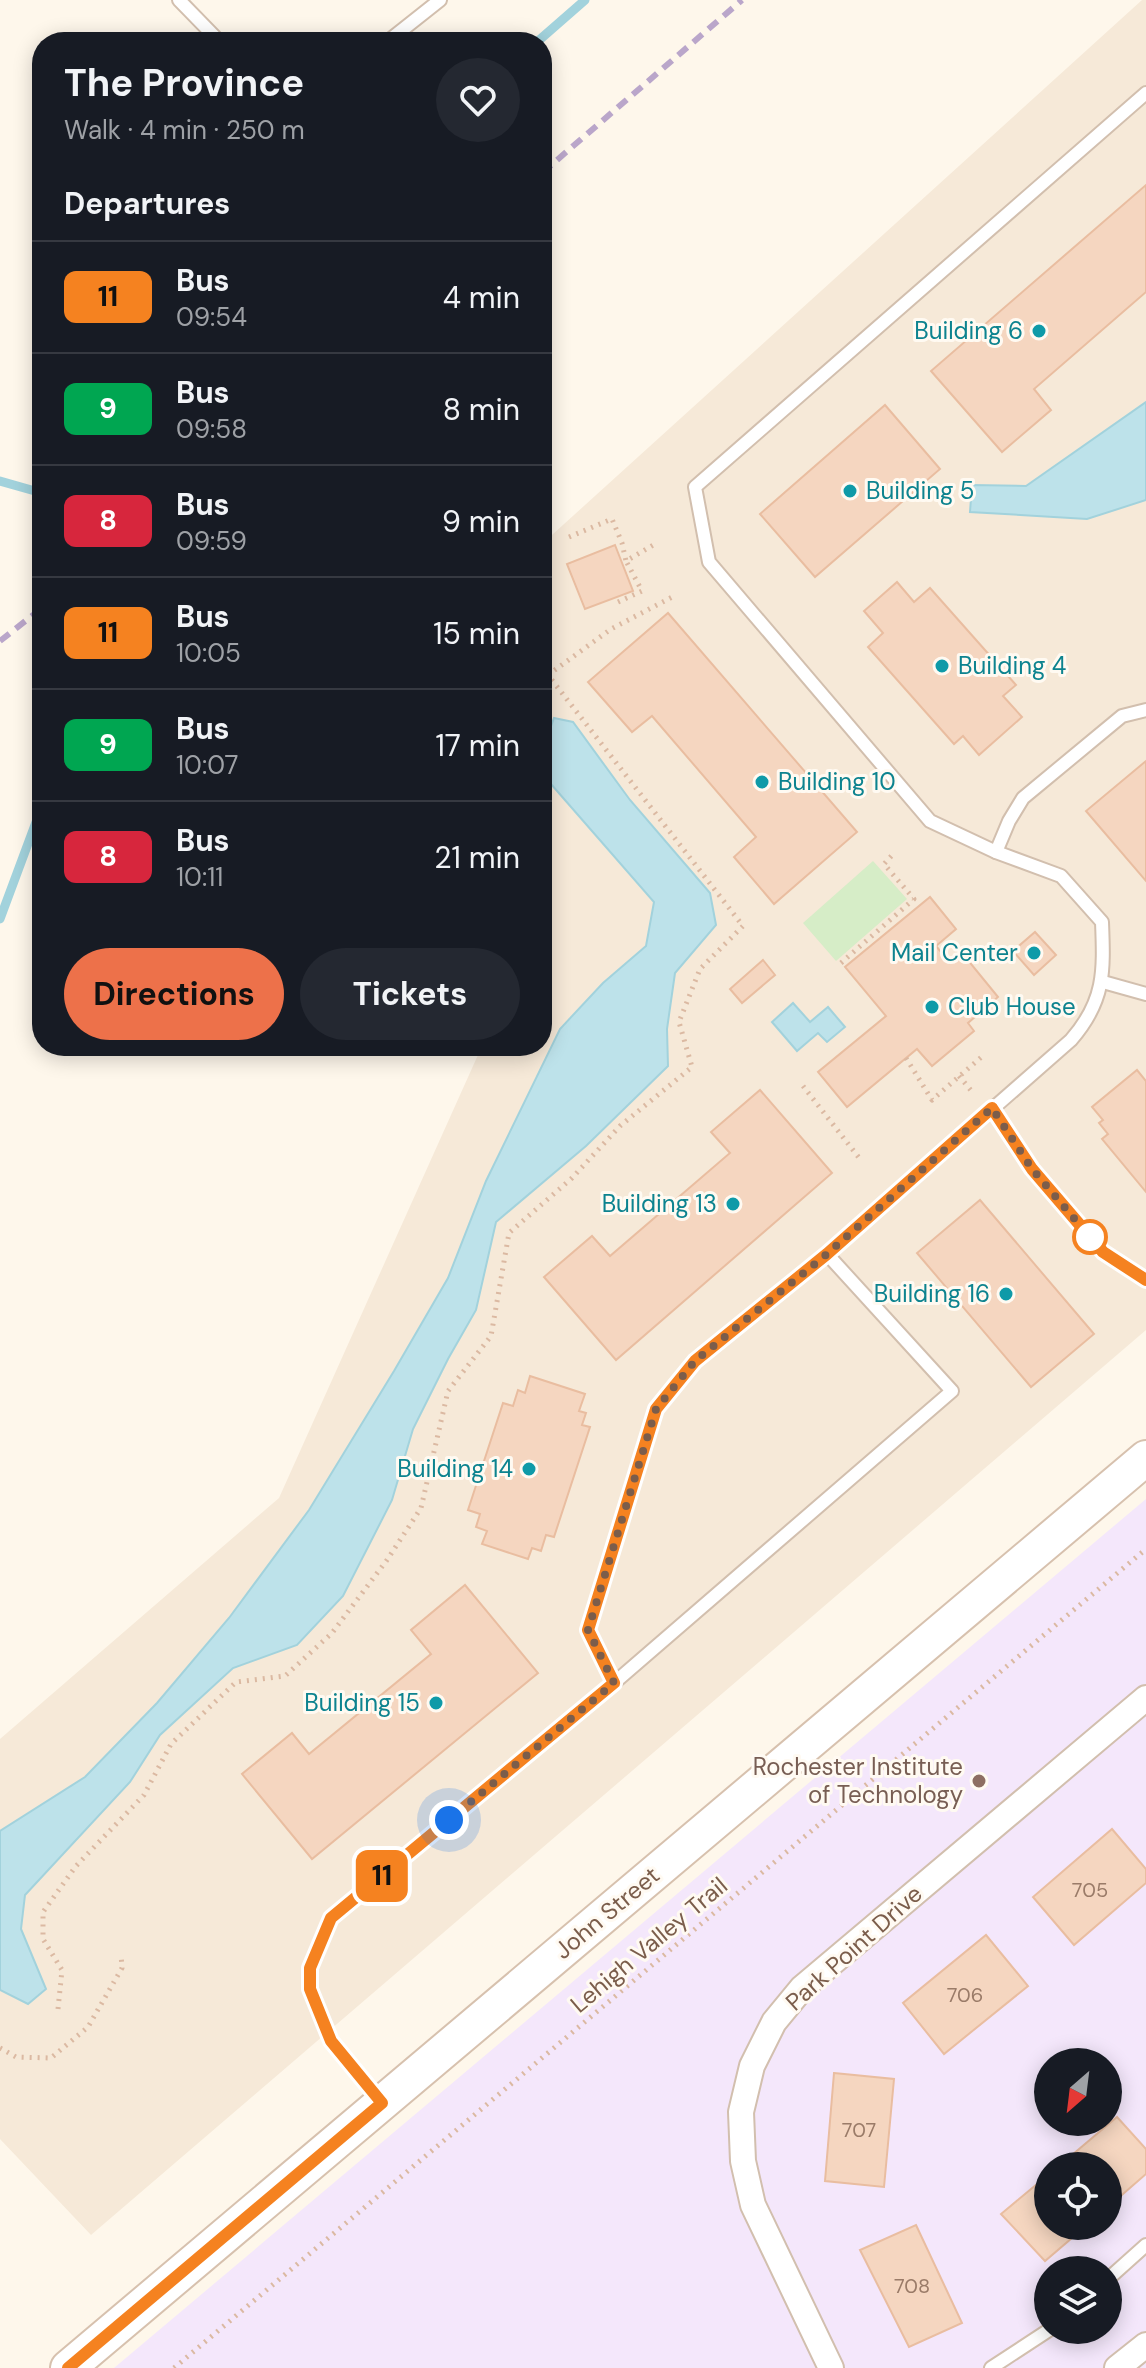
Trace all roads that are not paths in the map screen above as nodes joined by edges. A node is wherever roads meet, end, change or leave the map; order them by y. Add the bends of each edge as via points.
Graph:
1 (179, 0) edge
2 (440, 0) edge
3 (210, 32) edge
4 (400, 32) edge
5 (1146, 93) edge
6 (1146, 710) edge
7 (996, 852) junction
8 (1103, 982) junction
9 (1146, 994) edge
10 (992, 1108) junction
11 (827, 1254) junction
12 (1146, 1280) edge
13 (1146, 1458) edge
14 (614, 1683) junction
15 (1146, 1698) edge
16 (382, 2103) junction
17 (1146, 2245) edge
18 (1122, 2266) edge
19 (1034, 2340) edge
20 (1146, 2345) edge
21 (68, 2368) edge
22 (831, 2368) edge
23 (991, 2368) edge
24 (1117, 2368) edge

1 - 3 lane
2 - 4 lane
5 - 7 lane via 695,487 709,562 930,821
6 - 7 lane via 1122,716 1023,798
7 - 8 lane via 1061,876 1102,922
8 - 9 lane
8 - 10 lane via 1098,1001 1071,1040
10 - 11 lane
10 - 12 lane via 1032,1169 1103,1252
11 - 14 lane via 695,1361 656,1409 588,1630
11 - 14 lane via 952,1391
13 - 16 street, John Street
14 - 16 lane via 331,1918 310,1968 310,1989 331,2041
15 - 22 street, Park Point Drive via 802,1988 774,2022 752,2066 741,2112 743,2161 753,2205
16 - 21 street, John Street
17 - 18 lane
19 - 23 lane
20 - 24 street

